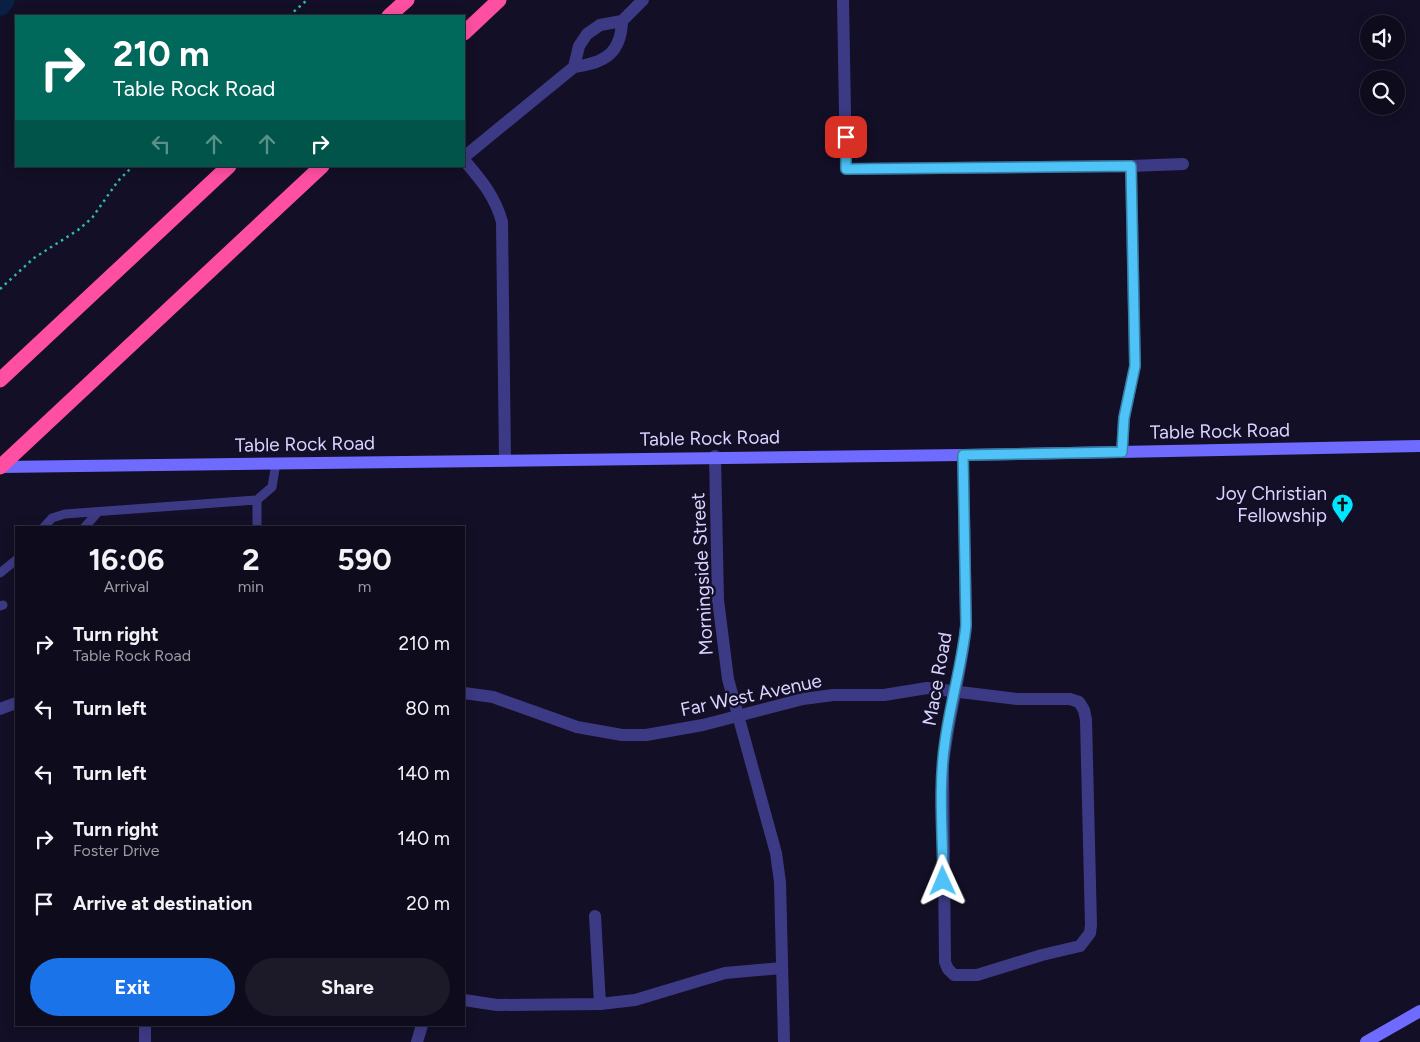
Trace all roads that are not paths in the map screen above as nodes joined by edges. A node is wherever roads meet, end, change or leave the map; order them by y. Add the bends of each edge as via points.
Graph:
1 (407, 0) edge
2 (499, 0) edge
3 (643, 0) edge
4 (843, 0) edge
5 (390, 15) edge
6 (622, 21) junction
7 (465, 32) edge
8 (574, 67) junction
9 (465, 158) edge
10 (465, 160) edge
11 (1182, 164) dead end
12 (1131, 166) junction
13 (228, 167) edge
14 (321, 167) edge
15 (0, 380) edge
16 (1420, 446) edge
17 (1122, 452) junction
18 (963, 455) junction
19 (715, 456) junction
20 (505, 460) junction
21 (276, 463) junction
22 (0, 467) edge
23 (257, 500) junction
24 (98, 512) junction
25 (45, 526) edge
26 (86, 526) edge
27 (257, 526) edge
28 (15, 561) edge
29 (0, 573) edge
30 (955, 691) junction
31 (465, 692) edge
32 (15, 704) edge
33 (0, 709) edge
34 (737, 715) junction
35 (595, 916) dead end
36 (782, 968) junction
37 (948, 970) joint
38 (465, 1000) edge
39 (600, 1004) junction
40 (1420, 1011) edge
41 (145, 1026) edge
42 (422, 1026) edge
43 (145, 1042) edge
44 (417, 1042) edge
45 (784, 1042) edge
46 (1366, 1042) edge

1 - 5 highway
2 - 7 highway
3 - 6 street
4 - 12 street via 846,169
6 - 8 street via 600,25 587,34 579,46
6 - 8 street via 622,38 610,55 596,64
8 - 9 street
10 - 20 street via 489,189 498,205 502,222
11 - 12 street
12 - 17 street via 1135,366 1124,418
13 - 15 highway
14 - 22 highway
16 - 17 main road, Table Rock Road
17 - 18 main road, Table Rock Road
18 - 19 main road, Table Rock Road
18 - 30 street, Mace Road via 966,625
19 - 20 main road, Table Rock Road
19 - 34 street, Morningside Street via 718,600 728,679
20 - 21 main road, Table Rock Road
21 - 22 main road, Table Rock Road
21 - 23 lane via 272,487
23 - 24 lane
23 - 27 lane
24 - 25 lane via 65,514 52,518
24 - 26 lane
28 - 29 lane
30 - 34 street, Far West Avenue via 927,688 884,695 803,699
30 - 37 street, Mace Road via 945,742 942,791 944,952
30 - 37 street, Far West Avenue via 1017,699 1070,699 1079,702 1084,710 1090,933 1087,940 1074,949 977,975 954,975
31 - 34 street, Far West Avenue via 493,697 577,727 622,735 646,735
32 - 33 street
34 - 36 street, Morningside Street via 776,854 780,882
35 - 39 street
36 - 39 street via 724,973 635,1000
36 - 45 street, Morningside Street
38 - 39 street via 497,1005
40 - 46 main road
41 - 43 street
42 - 44 street

